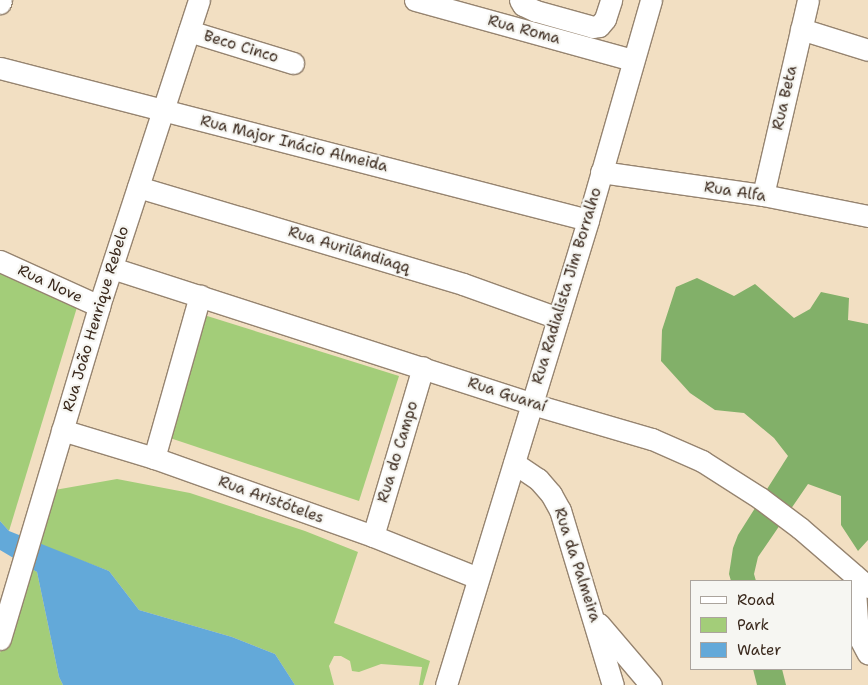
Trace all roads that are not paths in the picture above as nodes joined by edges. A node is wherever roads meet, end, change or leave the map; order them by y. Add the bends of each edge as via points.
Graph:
1 (199, 0) edge
2 (415, 0) edge
3 (520, 0) edge
4 (611, 0) edge
5 (651, 0) edge
6 (808, 0) edge
7 (801, 29) junction
8 (189, 31) junction
9 (868, 50) edge
10 (633, 60) junction
11 (293, 62) dead end
12 (0, 68) edge
13 (163, 111) junction
14 (601, 172) junction
15 (138, 187) junction
16 (763, 196) junction
17 (868, 216) edge
18 (588, 220) junction
19 (0, 261) edge
20 (112, 268) junction
21 (200, 295) junction
22 (99, 306) junction
23 (558, 318) junction
24 (423, 367) junction
25 (532, 404) junction
26 (62, 430) junction
27 (154, 458) junction
28 (514, 463) junction
29 (373, 536) junction
30 (478, 578) junction
31 (861, 581) edge
32 (594, 618) junction
33 (1, 631) edge
34 (868, 654) edge
35 (446, 685) edge
36 (613, 685) edge
37 (651, 685) edge

1 - 8 street, Rua João Henrique Rebelo
2 - 10 street, Rua Roma
3 - 4 street via 523,5 536,10 593,28 600,26 605,19
5 - 10 street, Rua Radialista Jim Borralho
6 - 7 street, Rua Beta
7 - 9 street
7 - 16 street, Rua Beta
8 - 11 street, Beco Cinco
8 - 13 street, Rua João Henrique Rebelo
10 - 14 street, Rua Radialista Jim Borralho
12 - 13 street, Rua Major Inácio Almeida
13 - 15 street, Rua João Henrique Rebelo
13 - 18 street, Rua Major Inácio Almeida
14 - 16 street, Rua Alfa
14 - 18 street, Rua Radialista Jim Borralho
15 - 20 street, Rua João Henrique Rebelo
15 - 23 street, Rua Aurilândiaqq via 463,284
16 - 17 street, Rua Alfa
18 - 23 street, Rua Radialista Jim Borralho
19 - 22 street, Rua Nove
20 - 21 street, Rua Guaraí
20 - 22 street, Rua João Henrique Rebelo
21 - 24 street, Rua Guaraí
21 - 27 street
22 - 26 street, Rua João Henrique Rebelo
23 - 25 street, Rua Radialista Jim Borralho
24 - 25 street, Rua Guaraí
24 - 29 street, Rua do Campo
25 - 28 street, Rua Radialista Jim Borralho
25 - 31 street, Rua Guaraí via 652,438 702,461 800,528
26 - 27 street, Rua Aristóteles
26 - 33 street, Rua João Henrique Rebelo
27 - 29 street, Rua Aristóteles
28 - 30 street, Rua Radialista Jim Borralho
28 - 32 street, Rua da Palmeira via 538,479 556,501
29 - 30 street, Rua Aristóteles
30 - 35 street, Rua Radialista Jim Borralho
31 - 34 street via 858,635
32 - 36 street, Rua da Palmeira
32 - 37 street

